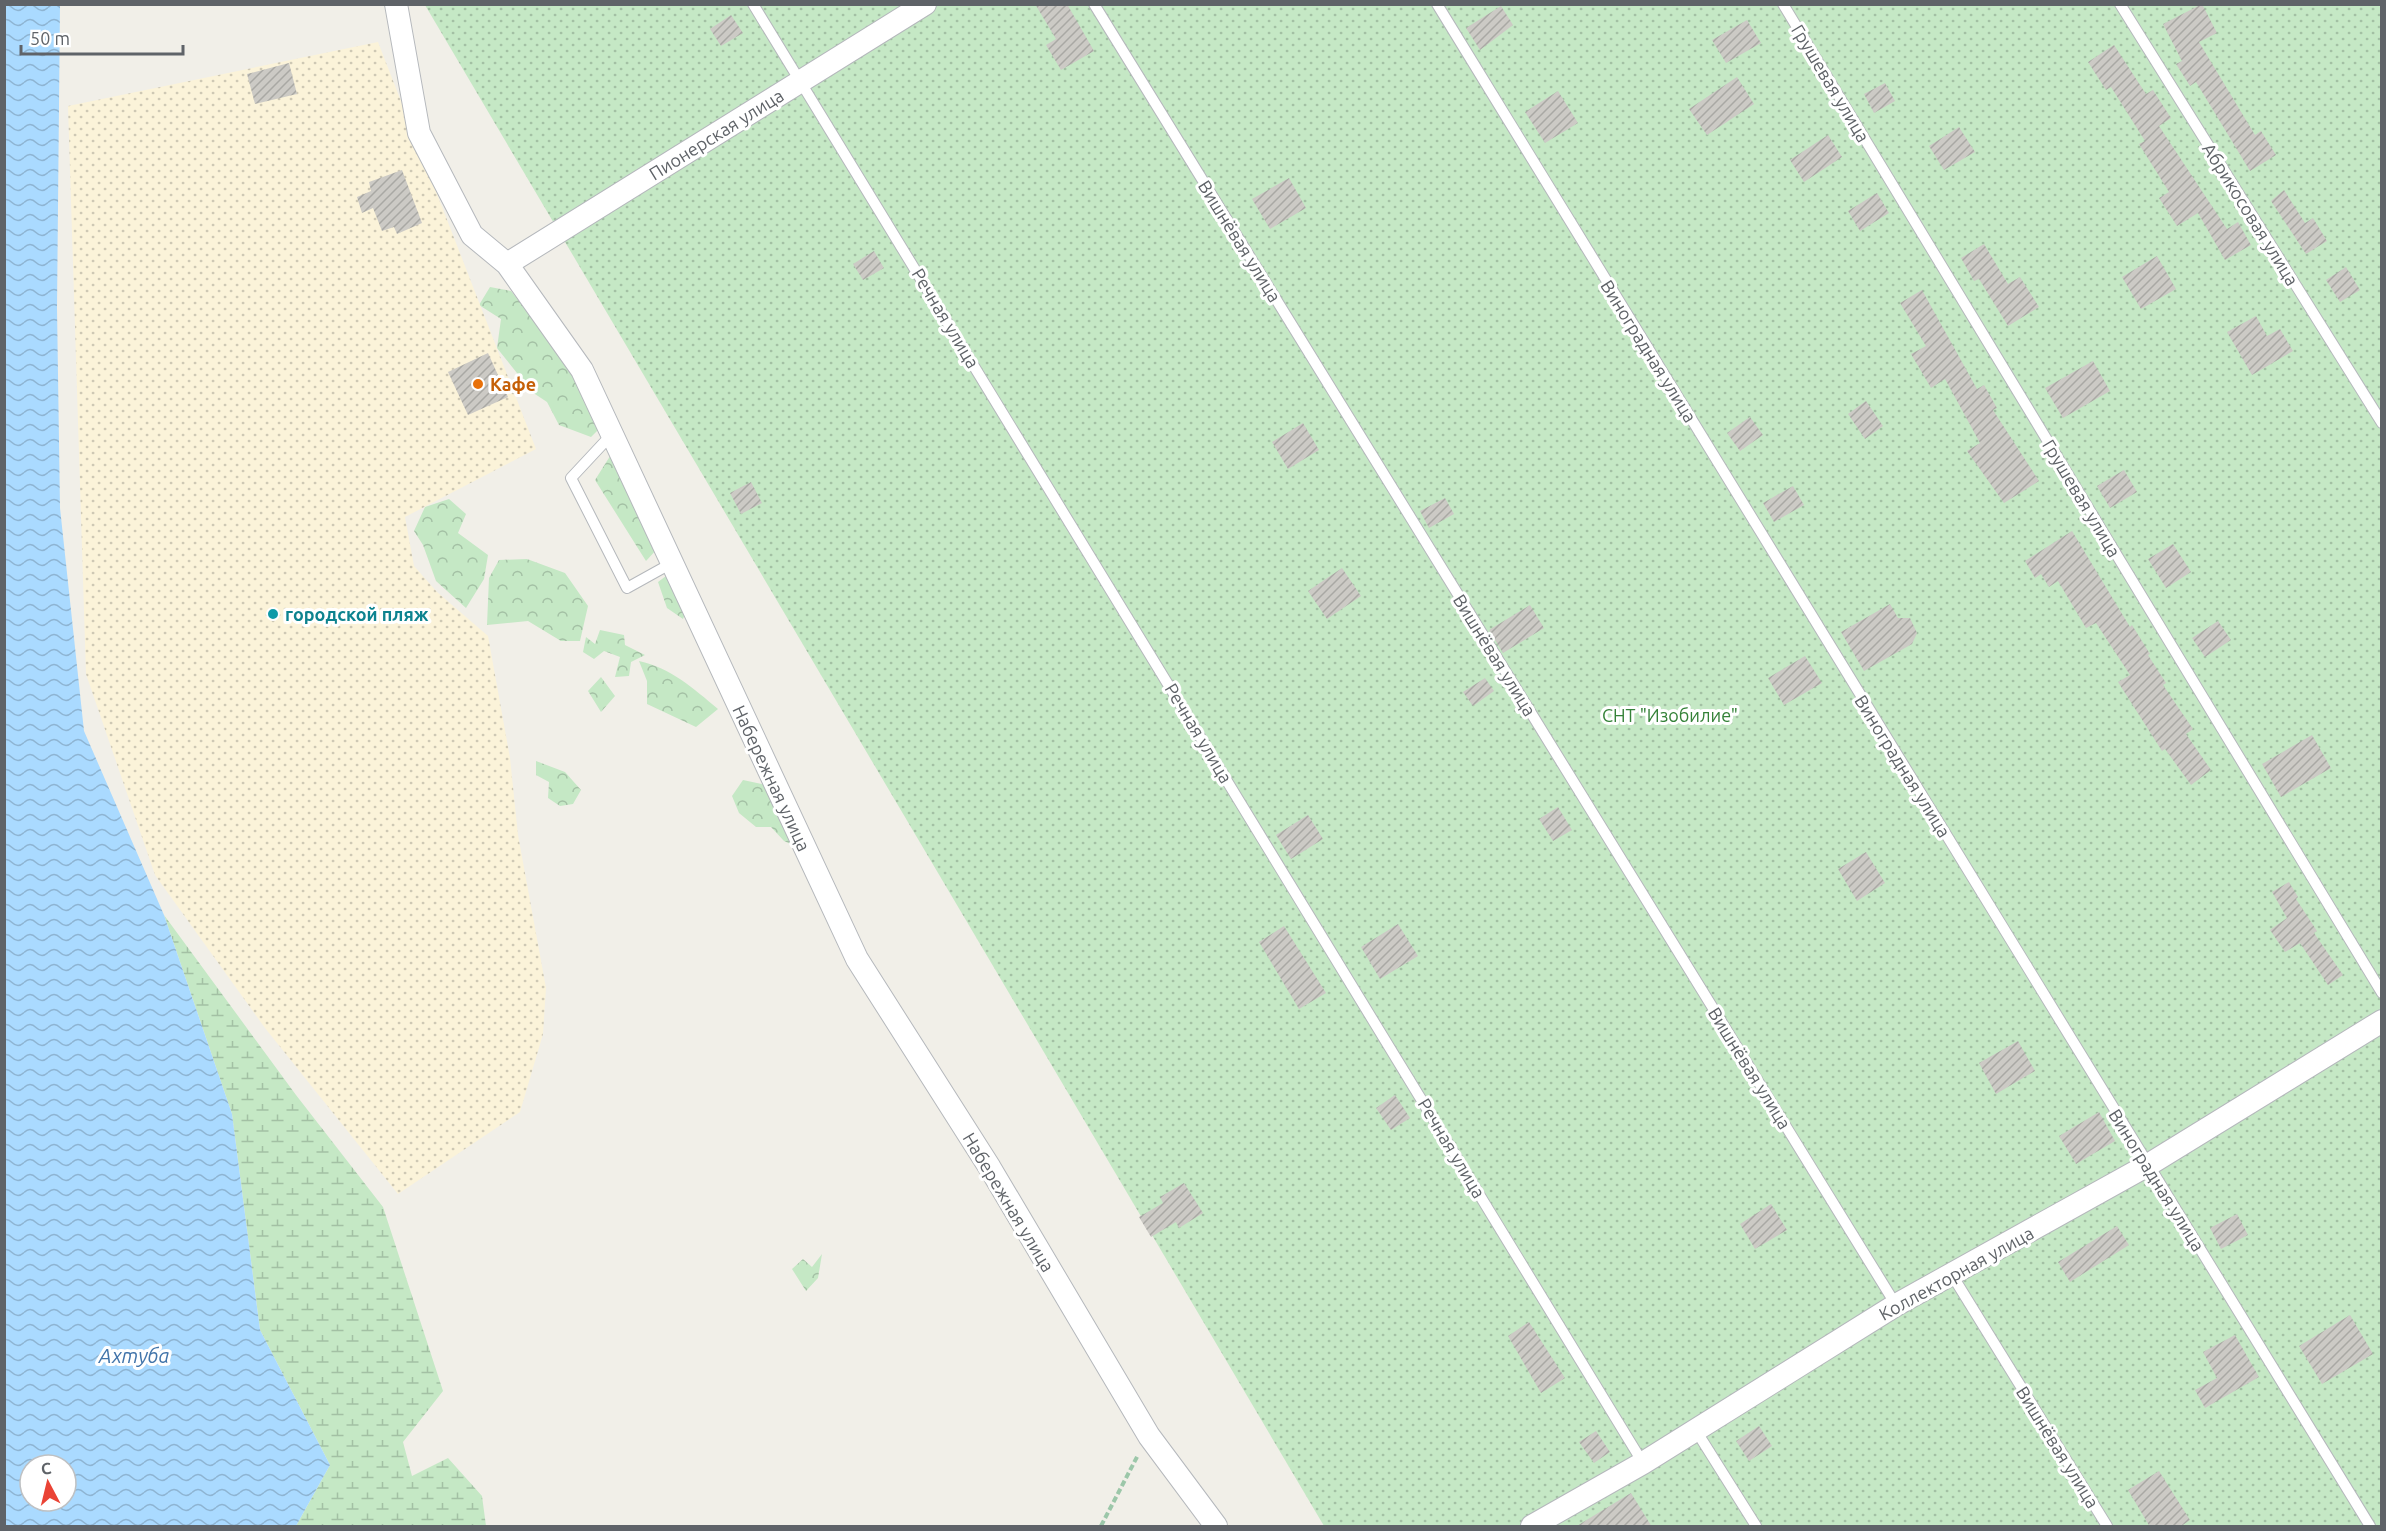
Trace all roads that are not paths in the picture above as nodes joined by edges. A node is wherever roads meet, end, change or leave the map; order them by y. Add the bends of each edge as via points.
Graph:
1 (396, 4) edge
2 (753, 4) edge
3 (925, 4) edge
4 (1094, 4) edge
5 (1437, 4) edge
6 (1783, 4) edge
7 (2120, 4) edge
8 (802, 81) junction
9 (507, 264) junction
10 (2382, 423) edge
11 (612, 434) junction
12 (672, 564) junction
13 (2382, 993) edge
14 (2382, 1021) edge
15 (2148, 1165) junction
16 (1952, 1275) junction
17 (1896, 1305) junction
18 (1695, 1429) junction
19 (1643, 1463) junction
20 (1216, 1527) edge
21 (1532, 1527) edge
22 (1756, 1527) edge
23 (2107, 1527) edge
24 (2370, 1527) edge

1 - 9 street, Набережная улица via 419,133 472,235
2 - 8 lane, Речная улица
3 - 8 street, Пионерская улица
4 - 17 lane, Вишнёвая улица
5 - 15 lane, Виноградная улица
6 - 13 lane, Грушевая улица
7 - 10 lane, Абрикосовая улица
8 - 9 street, Пионерская улица
8 - 19 lane, Речная улица
9 - 11 street, Набережная улица via 582,370
11 - 12 street, Набережная улица
11 - 12 lane via 571,478 627,588
12 - 20 street, Набережная улица via 857,959 990,1168 1149,1436
14 - 15 street, Коллекторная улица
15 - 16 street, Коллекторная улица
15 - 24 lane, Виноградная улица
16 - 17 street, Коллекторная улица
16 - 23 lane, Вишнёвая улица
17 - 18 street, Коллекторная улица
18 - 19 street, Коллекторная улица
18 - 22 lane
19 - 21 street, Коллекторная улица

